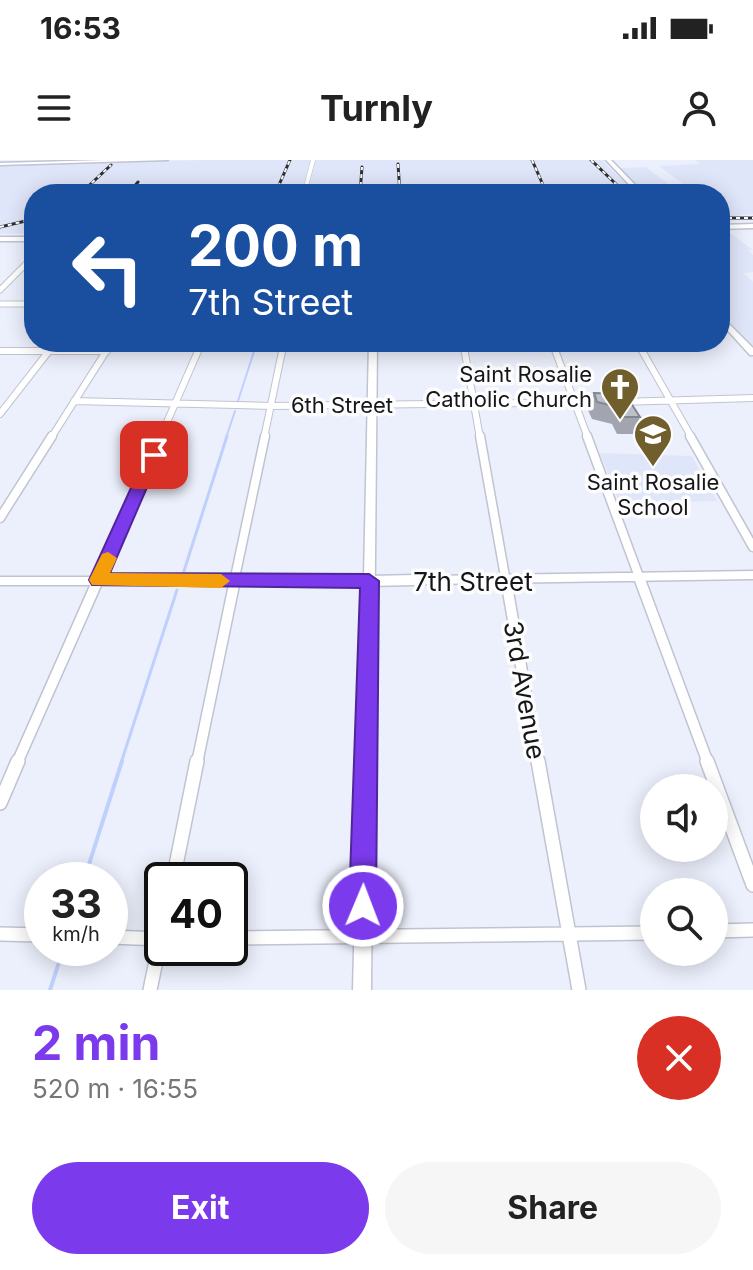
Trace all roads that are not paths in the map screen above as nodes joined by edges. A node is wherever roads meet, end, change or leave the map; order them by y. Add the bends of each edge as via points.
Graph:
1 (166, 160) edge
2 (313, 160) edge
3 (608, 160) edge
4 (0, 164) edge
5 (307, 184) edge
6 (632, 184) edge
7 (753, 226) edge
8 (730, 227) edge
9 (0, 239) edge
10 (24, 239) edge
11 (24, 266) edge
12 (0, 290) edge
13 (0, 304) edge
14 (24, 304) edge
15 (730, 328) edge
16 (0, 351) edge
17 (24, 351) edge
18 (48, 352) edge
19 (106, 352) edge
20 (198, 352) edge
21 (282, 352) edge
22 (373, 352) edge
23 (465, 352) edge
24 (556, 352) edge
25 (643, 352) edge
26 (753, 353) edge
27 (753, 398) edge
28 (669, 400) junction
29 (74, 401) junction
30 (575, 403) junction
31 (474, 404) junction
32 (176, 405) junction
33 (272, 406) junction
34 (372, 406) junction
35 (1, 411) edge
36 (0, 518) edge
37 (753, 547) edge
38 (753, 575) edge
39 (641, 578) junction
40 (98, 580) junction
41 (0, 581) edge
42 (235, 581) junction
43 (369, 581) junction
44 (506, 581) junction
45 (0, 803) edge
46 (177, 862) edge
47 (753, 885) edge
48 (753, 930) edge
49 (728, 931) edge
50 (0, 934) edge
51 (640, 934) edge
52 (24, 935) edge
53 (362, 936) junction
54 (570, 936) junction
55 (248, 938) edge
56 (155, 966) edge
57 (150, 990) edge
58 (362, 990) edge
59 (579, 990) edge

1 - 4 main road
2 - 5 street
3 - 6 main road
7 - 8 main road
9 - 10 main road
11 - 12 street
13 - 14 street
15 - 26 main road
16 - 17 street
18 - 35 street
19 - 29 street
20 - 32 street
21 - 33 street
22 - 34 street
23 - 31 street, 3rd Avenue
24 - 30 street
25 - 28 street
27 - 28 street, 6th Street
28 - 30 street, 6th Street
28 - 37 street
29 - 32 street, 6th Street
29 - 36 street
30 - 31 street, 6th Street
30 - 39 street
31 - 34 street, 6th Street
31 - 44 street, 3rd Avenue
32 - 33 street, 6th Street
32 - 40 street
33 - 34 street, 6th Street
33 - 42 street
34 - 43 street
38 - 39 street, 7th Street
39 - 44 street, 7th Street
39 - 47 street
40 - 41 street, 7th Street
40 - 42 street, 7th Street
40 - 45 street
42 - 43 street, 7th Street
42 - 46 street
43 - 44 street, 7th Street
43 - 53 street
44 - 54 street, 3rd Avenue
48 - 49 street
50 - 52 street
51 - 54 street
53 - 54 street
53 - 55 street
53 - 58 street
54 - 59 street, 3rd Avenue
56 - 57 street

